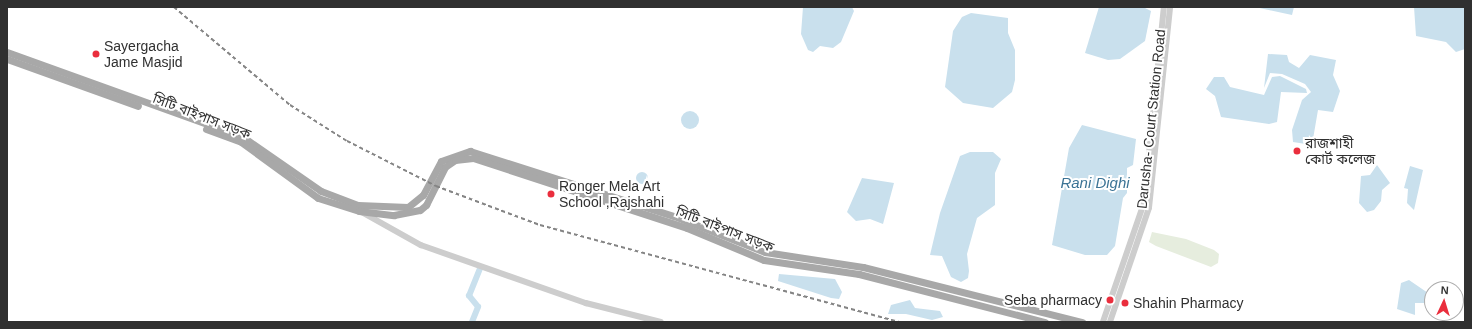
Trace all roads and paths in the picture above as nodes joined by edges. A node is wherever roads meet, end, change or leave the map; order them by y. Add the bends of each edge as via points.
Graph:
1 (1164, 7) edge
2 (1170, 7) edge
3 (7, 52) edge
4 (7, 59) edge
5 (359, 211) junction
6 (661, 322) edge
7 (1044, 322) edge
8 (1082, 322) edge
9 (1104, 322) edge
10 (1110, 322) edge

1 - 9 street, Darusha- Court Station Road via 1144,203
2 - 10 street, Darusha- Court Station Road via 1149,208
3 - 8 main road via 243,137 321,191 358,205 408,207 423,195 441,161 470,151 674,216 765,252 863,267
4 - 5 main road, সিটি বাইপাস সড়ক via 241,142 318,198
5 - 6 street via 421,244 586,303
5 - 7 main road, সিটি বাইপাস সড়ক via 394,215 420,210 426,205 445,167 455,160 473,158 688,228 764,260 860,274

